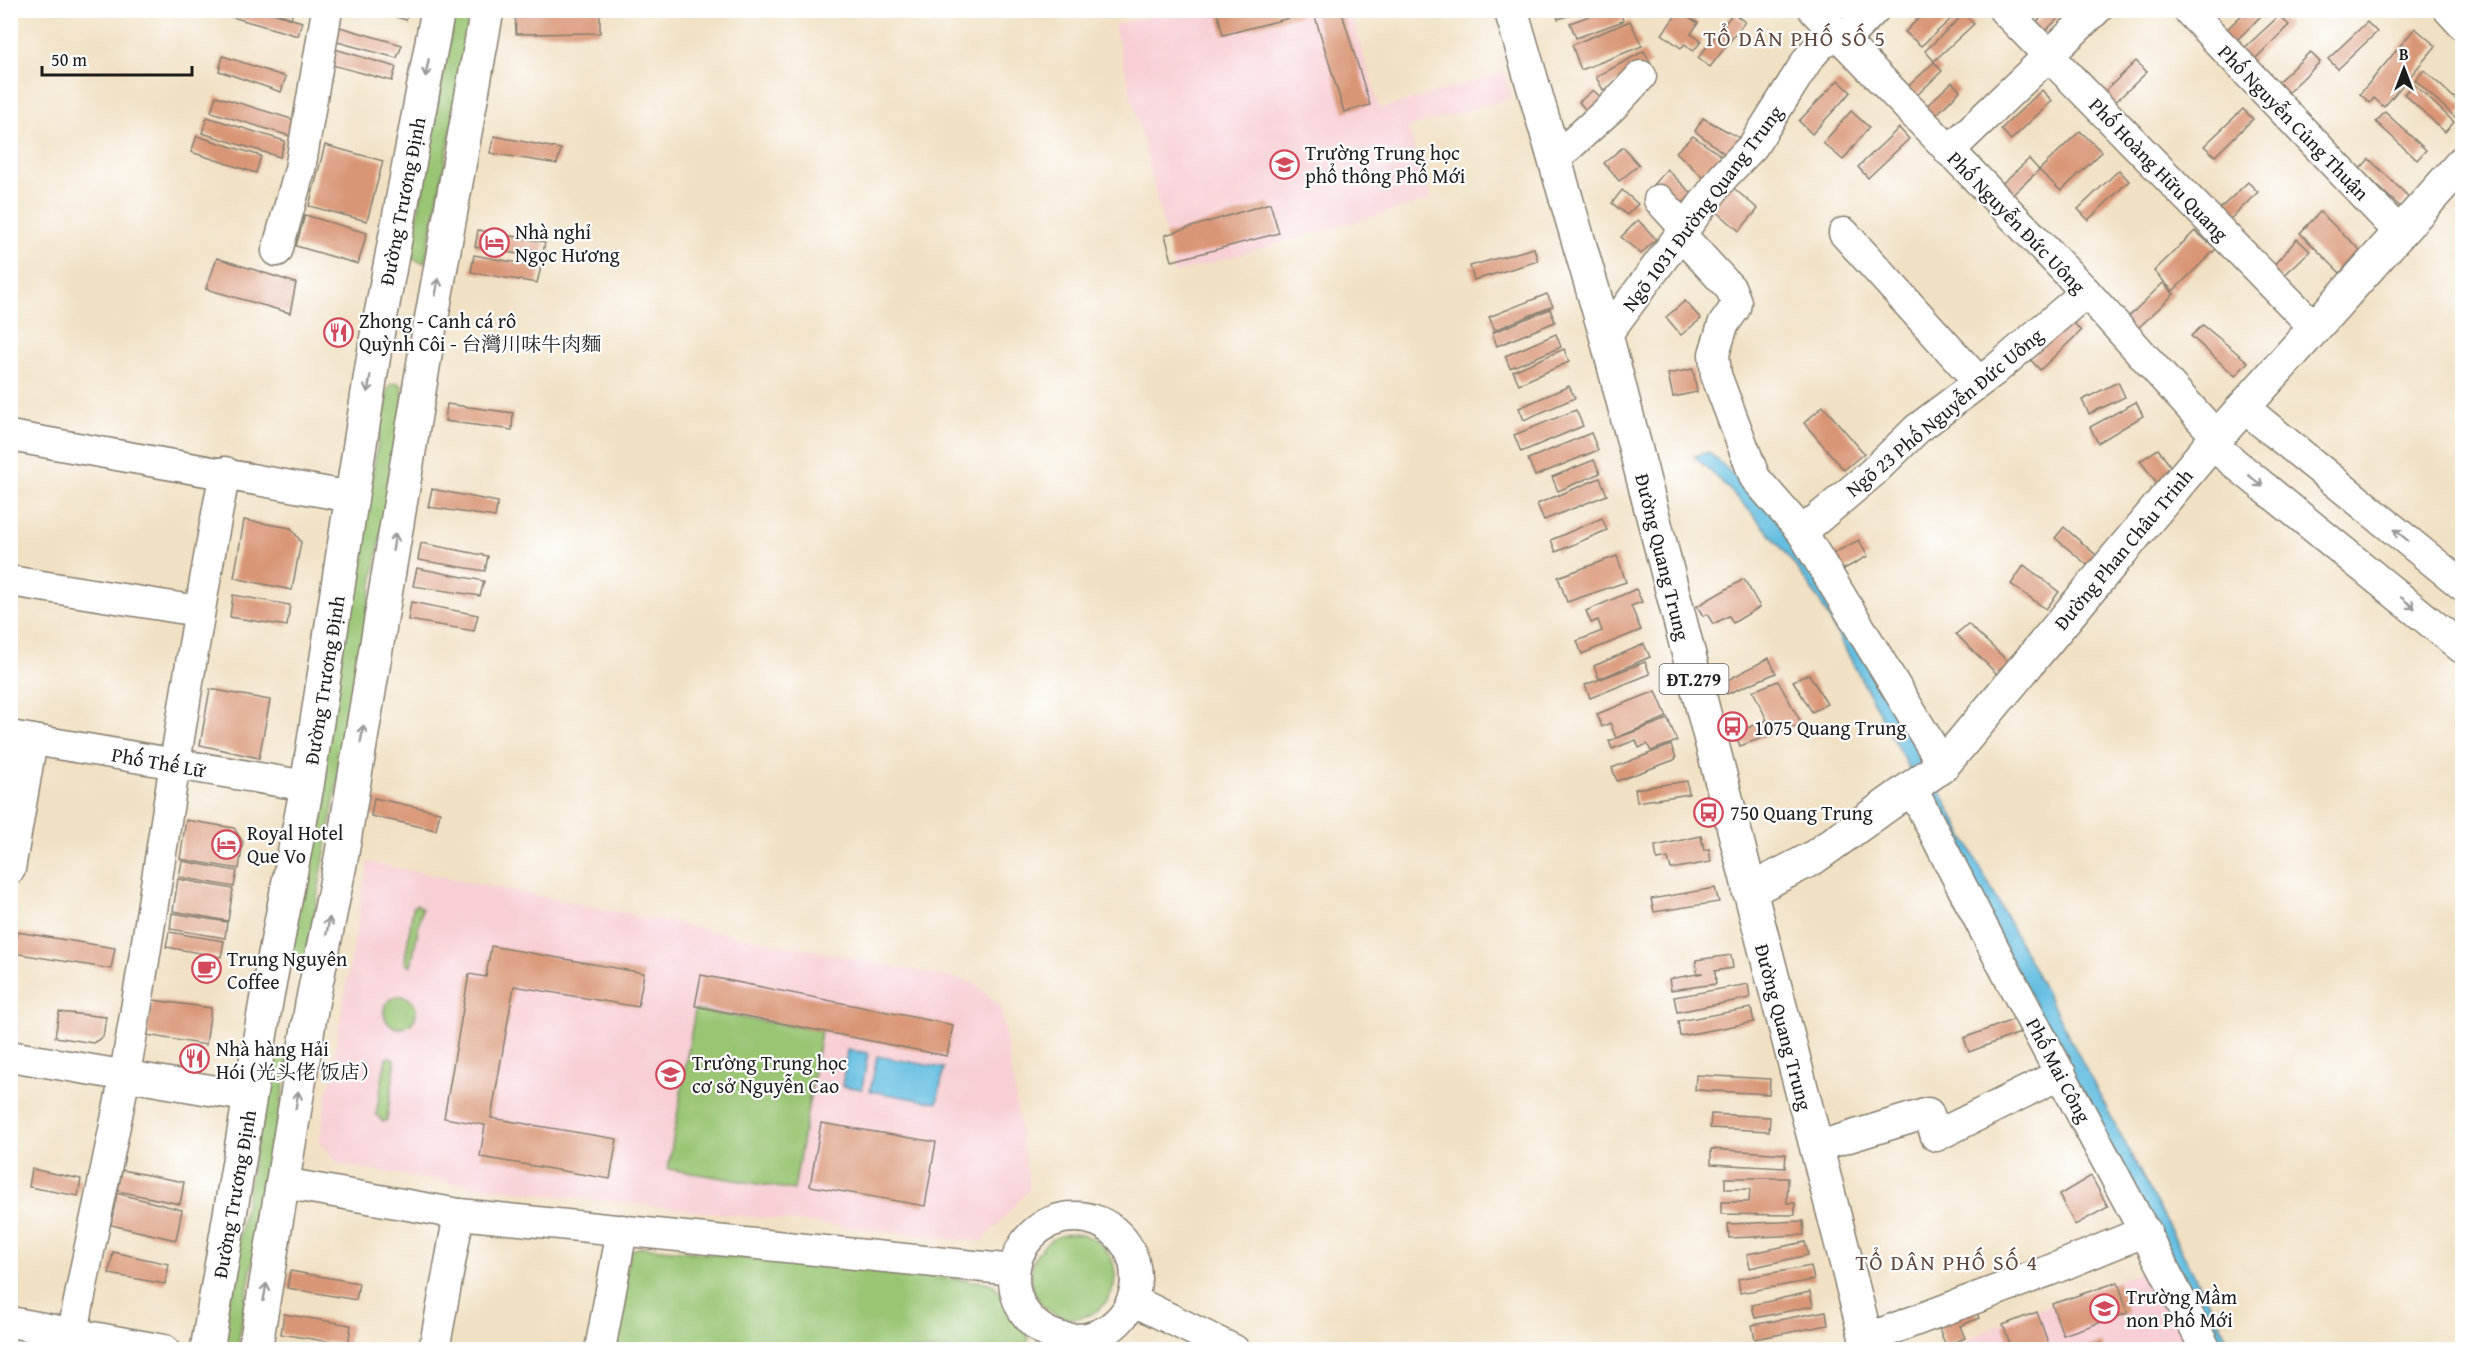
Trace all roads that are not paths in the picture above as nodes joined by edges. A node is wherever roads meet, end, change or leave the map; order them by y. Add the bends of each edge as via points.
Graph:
1 (327, 10) edge
2 (438, 10) edge
3 (487, 10) edge
4 (1511, 10) edge
5 (1814, 10) edge
6 (1874, 10) edge
7 (2004, 10) edge
8 (2096, 10) edge
9 (2188, 10) edge
10 (2450, 10) edge
11 (2463, 24) edge
12 (1839, 36) junction
13 (2048, 56) junction
14 (1641, 76) dead end
15 (1949, 151) junction
16 (1555, 159) junction
17 (2463, 163) edge
18 (1659, 200) dead end
19 (1682, 231) junction
20 (1844, 233) dead end
21 (2400, 233) junction
22 (277, 251) dead end
23 (2086, 292) junction
24 (2315, 328) junction
25 (1606, 335) junction
26 (376, 340) junction
27 (426, 349) junction
28 (1979, 382) junction
29 (2243, 407) junction
30 (10, 436) edge
31 (2214, 440) junction
32 (225, 472) junction
33 (352, 497) junction
34 (1802, 532) junction
35 (10, 581) edge
36 (2463, 585) edge
37 (198, 611) junction
38 (2463, 648) edge
39 (21, 738) edge
40 (177, 765) junction
41 (1943, 765) junction
42 (307, 786) junction
43 (1913, 790) junction
44 (10, 868) edge
45 (1749, 891) junction
46 (267, 996) junction
47 (312, 1004) junction
48 (10, 1056) edge
49 (2061, 1074) junction
50 (124, 1076) junction
51 (251, 1097) junction
52 (1816, 1148) junction
53 (283, 1183) junction
54 (459, 1214) junction
55 (622, 1230) junction
56 (2146, 1231) junction
57 (1014, 1270) junction
58 (1132, 1300) junction
59 (10, 1323) edge
60 (1043, 1341) edge
61 (72, 1342) edge
62 (1868, 1344) edge
63 (164, 1350) edge
64 (207, 1350) edge
65 (255, 1350) edge
66 (434, 1350) edge
67 (600, 1350) edge
68 (1234, 1350) edge
69 (2206, 1350) edge

1 - 22 street via 300,169
2 -> 26 main road, Đường Trương Định
27 -> 3 main road
4 - 16 main road, Đường Quang Trung / ĐT.279
5 - 12 street, Phố Nguyễn Đức Uông
6 - 12 street, Ngõ 1031 Đường Quang Trung via 1855,29
7 - 13 street, Phố Hoàng Hữu Quang
8 - 13 street
9 - 21 street, Phố Nguyễn Củng Thuận
10 - 11 street
12 - 15 street, Phố Nguyễn Đức Uông
12 - 19 street, Ngõ 1031 Đường Quang Trung via 1821,44 1808,59 1753,146 1723,177
13 - 15 street
13 - 24 street, Phố Hoàng Hữu Quang
14 - 16 street
15 - 23 street, Phố Nguyễn Đức Uông
16 - 25 main road, Đường Quang Trung / ĐT.279
17 - 21 main road, Đường Phan Châu Trinh
18 - 19 street
19 - 25 street, Ngõ 1031 Đường Quang Trung
19 - 34 street via 1731,289 1735,308 1723,325 1714,354 1716,375 1755,478
20 - 28 street
21 - 24 main road, Đường Phan Châu Trinh
23 - 28 street, Ngõ 23 Phố Nguyễn Đức Uông
23 - 31 street, Phố Nguyễn Đức Uông
24 - 29 main road, Đường Phan Châu Trinh
25 - 45 main road, Đường Quang Trung / ĐT.279
26 - 27 main road
26 -> 33 main road, Đường Trương Định
47 -> 27 main road via 341,859
28 - 34 street, Ngõ 23 Phố Nguyễn Đức Uông via 1917,429
29 - 31 main road, Đường Phan Châu Trinh
36 -> 29 street
30 - 32 street
31 -> 38 street, Phố Nguyễn Đức Uông
31 - 41 main road, Đường Phan Châu Trinh
32 - 33 street
32 - 37 street
33 - 42 main road, Đường Trương Định
34 - 41 street
35 - 37 street
37 - 40 street
39 - 40 street, Phố Thế Lữ
39 - 44 street
40 - 42 street, Phố Thế Lữ
40 - 50 street
41 - 43 main road, Đường Phan Châu Trinh
42 - 46 main road, Đường Trương Định
43 - 45 main road, Đường Phan Châu Trinh via 1813,858
43 - 49 street, Phố Mai Công
45 - 52 main road, Đường Quang Trung / ĐT.279
46 - 47 main road
46 - 51 main road, Đường Trương Định
53 -> 47 main road
48 - 50 street
49 - 52 street via 1936,1136 1928,1113
49 - 56 street, Phố Mai Công
50 - 51 street
50 - 61 street
51 - 64 main road, Đường Trương Định
52 - 62 main road, Đường Quang Trung / ĐT.279
53 - 54 street
65 -> 53 main road
54 - 55 street
54 - 66 street
55 - 57 street
55 - 67 street
56 - 62 street
56 - 69 street, Phố Mai Công
57 - 58 street via 1026,1241 1044,1226 1067,1218 1090,1219 1112,1230 1128,1247 1135,1269
57 - 60 street via 1021,1306
58 - 60 street via 1116,1323 1092,1336
58 - 68 street
59 - 61 street
61 - 63 street

